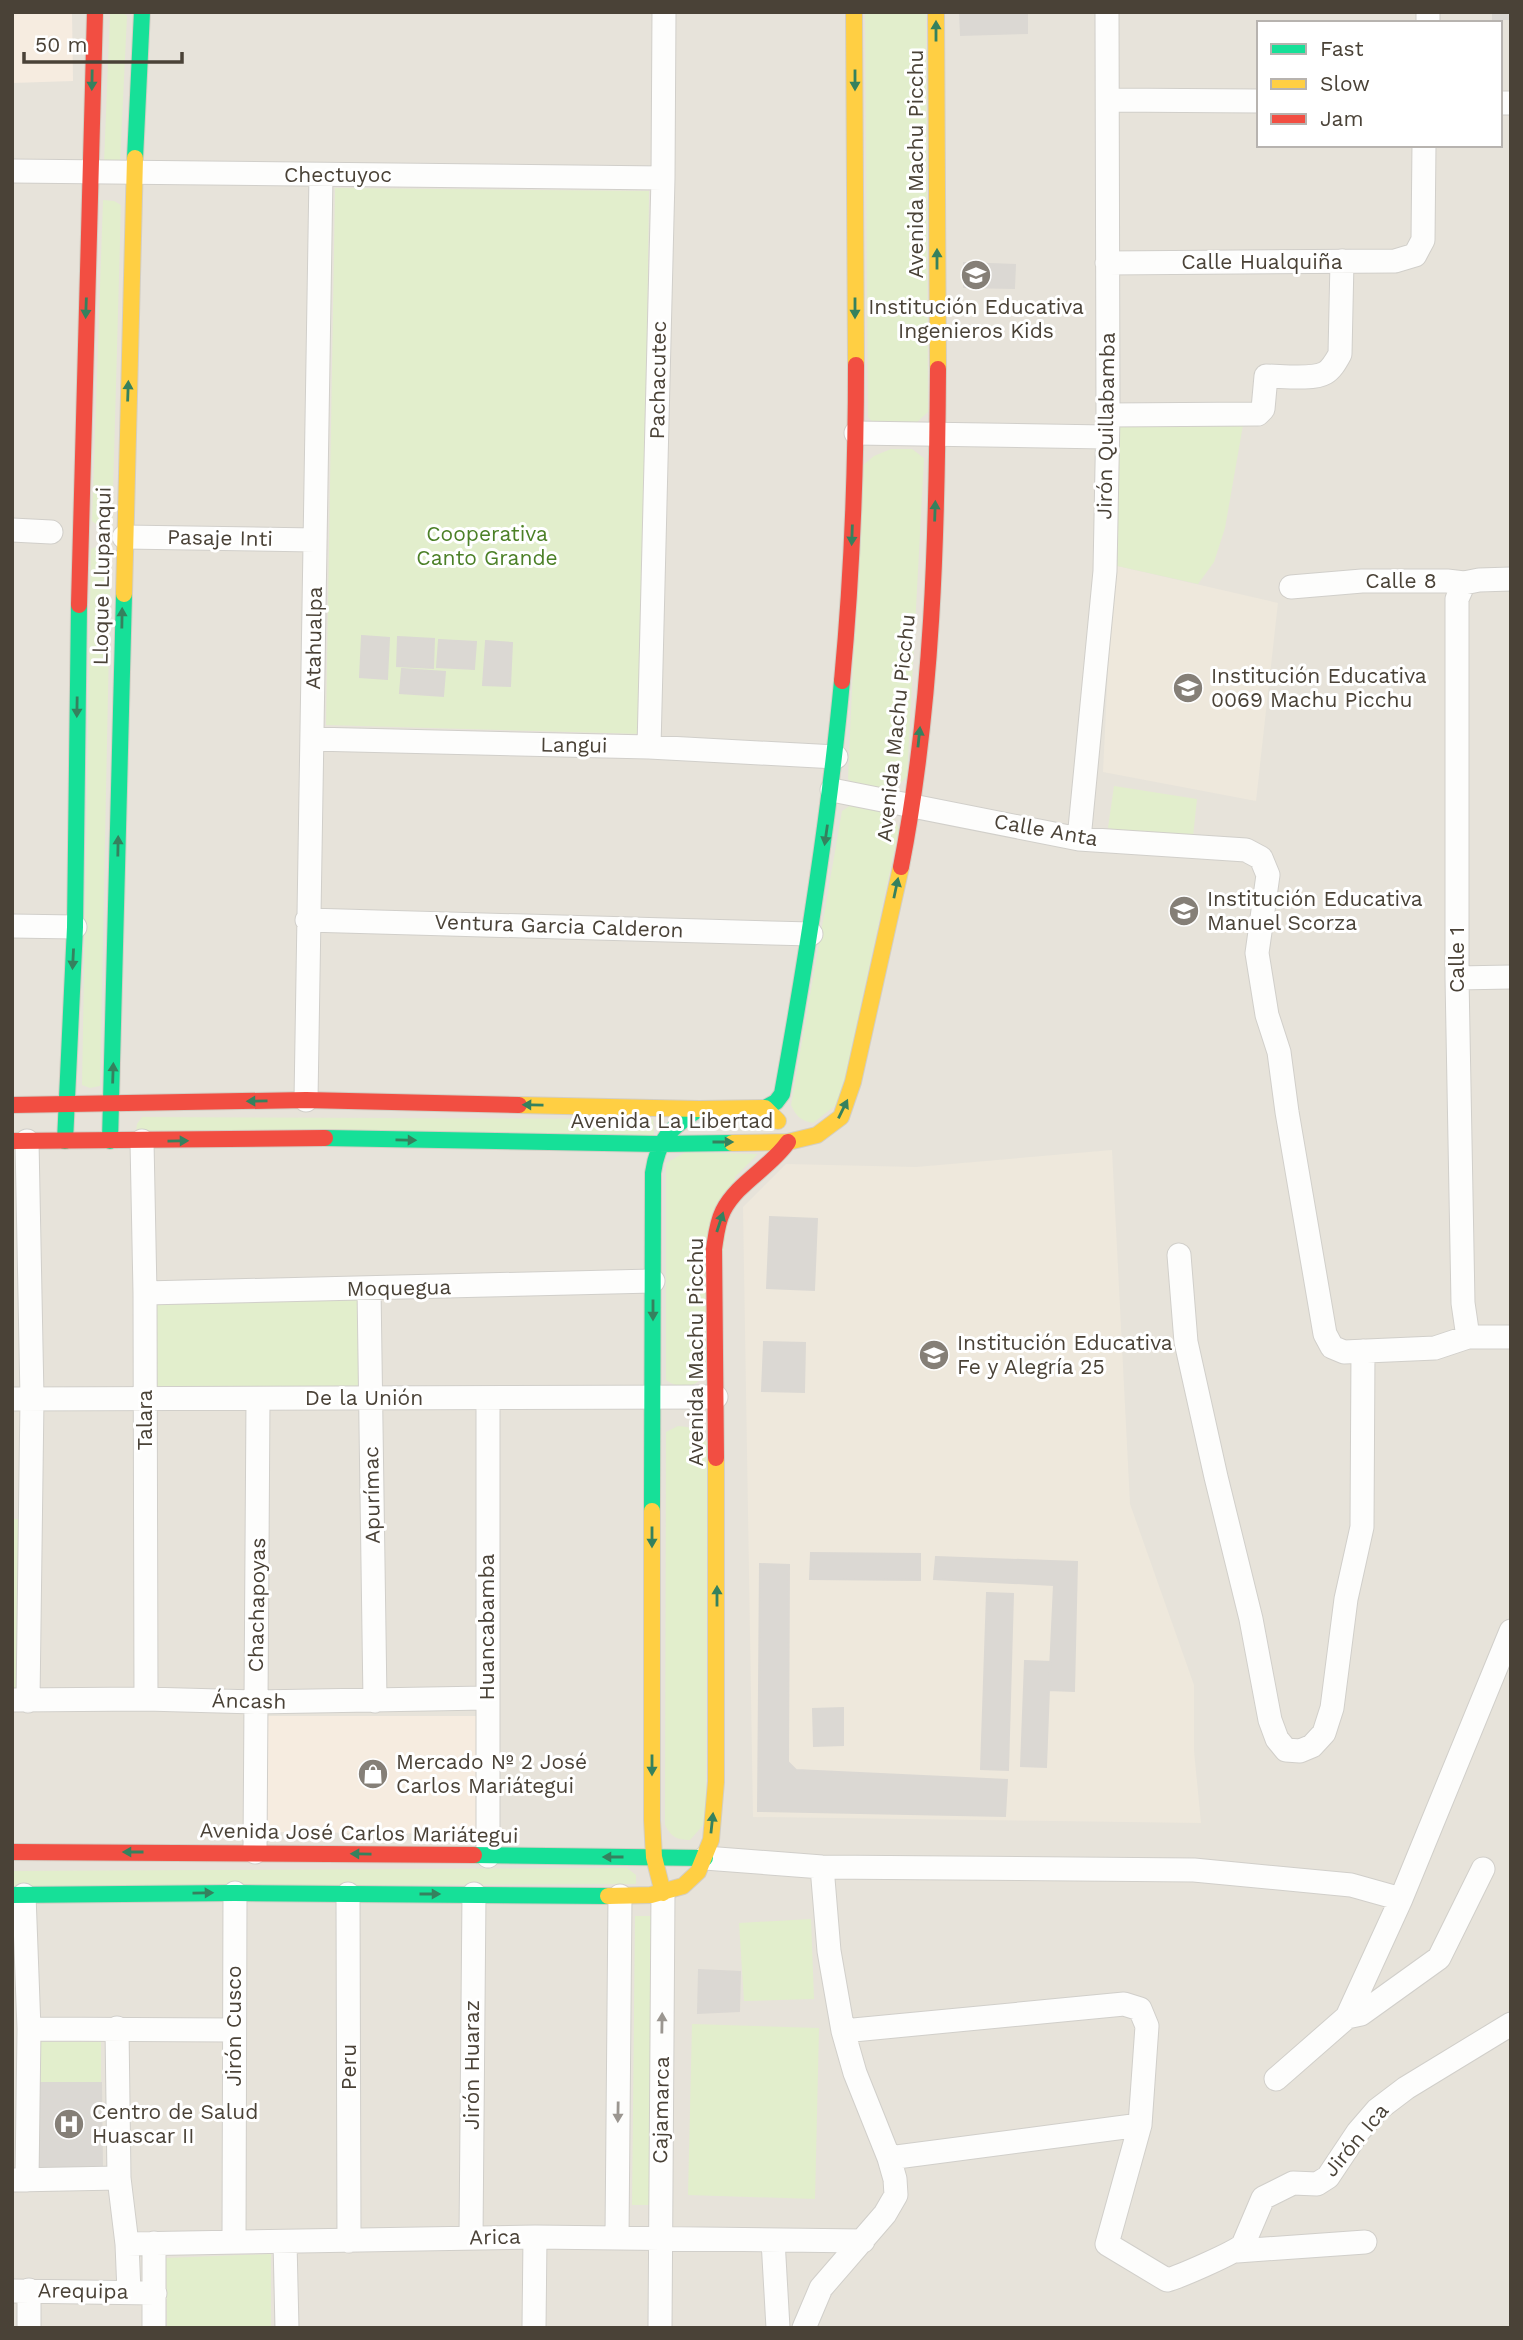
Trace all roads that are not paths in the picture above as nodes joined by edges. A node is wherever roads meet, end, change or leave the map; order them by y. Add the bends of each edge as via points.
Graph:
1 (95, 12) edge
2 (142, 12) edge
3 (664, 12) edge
4 (854, 12) edge
5 (936, 12) edge
6 (1107, 12) edge
7 (1108, 100) junction
8 (1257, 101) edge
9 (1424, 147) edge
10 (12, 171) edge
11 (90, 172) junction
12 (134, 174) junction
13 (321, 175) junction
14 (663, 178) junction
15 (1342, 261) junction
16 (1107, 263) junction
17 (1107, 426) junction
18 (856, 433) junction
19 (937, 435) junction
20 (12, 530) edge
21 (51, 532) dead end
22 (80, 533) junction
23 (113, 536) junction
24 (315, 540) junction
25 (1511, 579) edge
26 (1464, 583) junction
27 (1291, 587) dead end
28 (312, 739) junction
29 (649, 747) junction
30 (836, 757) junction
31 (832, 789) junction
32 (912, 805) junction
33 (1079, 839) junction
34 (307, 920) junction
35 (12, 926) edge
36 (75, 927) junction
37 (811, 934) junction
38 (1511, 977) edge
39 (1457, 978) junction
40 (306, 1100) junction
41 (66, 1104) junction
42 (111, 1104) junction
43 (12, 1105) edge
44 (765, 1108) junction
45 (699, 1109) junction
46 (19, 1141) edge
47 (65, 1141) junction
48 (110, 1141) junction
49 (142, 1141) junction
50 (788, 1142) junction
51 (658, 1144) junction
52 (1179, 1255) dead end
53 (653, 1281) junction
54 (369, 1288) junction
55 (145, 1293) junction
56 (1511, 1337) edge
57 (1468, 1338) junction
58 (1363, 1351) junction
59 (371, 1397) junction
60 (653, 1397) junction
61 (716, 1397) junction
62 (488, 1398) junction
63 (22, 1399) edge
64 (258, 1399) junction
65 (145, 1400) junction
66 (21, 1514) edge
67 (1511, 1631) edge
68 (486, 1698) junction
69 (146, 1699) junction
70 (20, 1701) edge
71 (375, 1701) junction
72 (256, 1702) junction
73 (12, 1852) edge
74 (255, 1852) junction
75 (488, 1856) junction
76 (654, 1857) junction
77 (705, 1858) junction
78 (822, 1867) junction
79 (1483, 1870) dead end
80 (405, 1874) junction
81 (235, 1893) junction
82 (663, 1893) junction
83 (348, 1894) junction
84 (474, 1894) junction
85 (18, 1895) edge
86 (620, 1896) junction
87 (1401, 1899) junction
88 (1348, 2017) junction
89 (117, 2028) junction
90 (29, 2029) junction
91 (233, 2030) junction
92 (843, 2031) junction
93 (1506, 2032) edge
94 (1276, 2079) dead end
95 (1140, 2125) junction
96 (889, 2158) junction
97 (119, 2178) junction
98 (19, 2180) edge
99 (471, 2237) junction
100 (535, 2237) junction
101 (617, 2237) junction
102 (660, 2238) junction
103 (773, 2240) junction
104 (349, 2241) junction
105 (863, 2241) junction
106 (234, 2242) junction
107 (285, 2242) junction
108 (1365, 2242) dead end
109 (154, 2243) junction
110 (127, 2244) junction
111 (1237, 2250) junction
112 (21, 2291) edge
113 (129, 2292) junction
114 (155, 2292) junction
115 (29, 2328) edge
116 (155, 2328) edge
117 (287, 2328) edge
118 (534, 2328) edge
119 (660, 2328) edge
120 (778, 2328) edge
121 (804, 2328) edge

1 -> 11 street, Lloque Llupanqui
2 - 12 street, Lloque Llupanqui
3 - 14 street, Pachacutec
4 -> 18 street
19 -> 5 street, Avenida Machu Picchu
6 - 7 street, Jirón Quillabamba
7 - 8 street
7 - 16 street, Jirón Quillabamba
9 - 15 street, Calle Hualquiña via 1423,240 1415,255 1395,261
10 - 11 street, Chectuyoc
11 - 12 street, Chectuyoc
11 -> 22 street, Lloque Llupanqui
12 - 13 street, Chectuyoc
23 -> 12 street, Lloque Llupanqui
13 - 14 street, Chectuyoc
13 - 24 street, Atahualpa
14 - 29 street, Pachacutec
15 - 16 street, Calle Hualquiña
15 - 17 street via 1340,354 1325,373 1266,376 1263,409 1258,414
16 - 17 street, Jirón Quillabamba
17 - 19 street
17 - 33 street, Jirón Quillabamba via 1105,571
18 - 19 street
18 -> 30 street via 849,611
32 -> 19 street, Avenida Machu Picchu via 928,649
20 - 21 street
22 - 23 street
22 -> 36 street, Lloque Llupanqui
23 - 24 street, Pasaje Inti
42 -> 23 street, Lloque Llupanqui
24 - 28 street, Atahualpa
25 - 26 street, Calle 8
26 - 27 street, Calle 8 via 1362,581
26 - 39 street, Calle 1 via 1457,599
28 - 29 street, Langui
28 - 34 street, Atahualpa
29 - 30 street, Langui
30 - 31 street
31 - 32 street, Calle Anta
31 -> 37 street
32 - 33 street, Calle Anta
50 -> 32 street, Avenida Machu Picchu via 817,1135 841,1117 847,1102
33 - 58 street, Calle Anta via 1246,850 1261,859 1268,875 1257,953 1267,1015 1279,1052 1325,1334 1332,1347
34 - 37 street, Ventura Garcia Calderon
34 - 40 street, Atahualpa
35 - 36 street
36 -> 41 street, Lloque Llupanqui
37 - 44 street via 782,1094
38 - 39 street
39 - 57 street, Calle 1 via 1463,1303
40 -> 42 street, Avenida La Libertad
45 -> 40 street, Avenida La Libertad
41 - 42 street, Avenida La Libertad
41 - 43 street, Avenida La Libertad
41 - 47 street, Lloque Llupanqui
42 - 48 street, Lloque Llupanqui
44 - 45 street, Avenida La Libertad
44 - 50 street, Avenida La Libertad via 784,1129
45 - 51 street
46 - 47 street, Avenida La Libertad
46 - 63 street
47 - 48 street, Avenida La Libertad
48 - 49 street, Avenida La Libertad
49 -> 51 street, Avenida La Libertad via 308,1138
49 - 55 street, Talara
51 -> 50 street, Avenida La Libertad
61 -> 50 street, Avenida Machu Picchu via 714,1249 719,1220 731,1199
51 - 53 street, Avenida Machu Picchu via 653,1173
52 - 58 street via 1189,1356 1270,1720 1286,1749 1300,1751 1312,1746 1324,1732 1332,1708 1346,1599 1362,1527
53 - 54 street, Moquegua
53 -> 60 street, Avenida Machu Picchu
54 - 55 street, Moquegua
54 - 59 street, Apurímac
55 - 65 street, Talara
56 - 57 street
57 - 58 street via 1435,1348
59 - 62 street, De la Unión
59 - 64 street, De la Unión
59 - 71 street, Apurímac
60 - 61 street, De la Unión
60 - 62 street, De la Unión
60 -> 76 street, Avenida Machu Picchu
77 -> 61 street, Avenida Machu Picchu via 713,1825 717,1686
62 - 68 street, Huancabamba
63 - 65 street, De la Unión
63 - 66 street
64 - 65 street, De la Unión
64 - 72 street, Chachapoyas
65 - 69 street, Talara
66 - 70 street
67 - 87 street
68 - 71 street, Áncash
68 - 75 street, Huancabamba
69 - 70 street, Áncash
69 - 72 street, Áncash
71 - 72 street, Áncash
72 - 74 street, Chachapoyas
74 -> 73 street, Avenida José Carlos Mariátegui
80 -> 74 street, Avenida José Carlos Mariátegui
76 -> 75 street, Avenida José Carlos Mariátegui
75 - 80 street, Avenida José Carlos Mariátegui
76 - 77 street, Avenida José Carlos Mariátegui
76 - 82 street, Avenida Machu Picchu
77 - 78 street
77 - 82 street, Avenida Machu Picchu via 695,1875
78 - 87 street via 1194,1870 1351,1885
78 - 92 street via 829,1951
79 - 88 street via 1439,1958 1361,2014
80 - 83 street, Avenida José Carlos Mariátegui
80 -> 84 street, Avenida José Carlos Mariátegui
81 - 83 street, Avenida José Carlos Mariátegui
85 -> 81 street, Avenida José Carlos Mariátegui
81 - 91 street, Jirón Cusco
82 - 86 street, Avenida José Carlos Mariátegui
102 -> 82 street, Cajamarca
83 - 104 street, Peru
84 - 86 street, Avenida José Carlos Mariátegui
84 - 99 street, Jirón Huaraz
85 - 90 street
86 -> 101 street, Cajamarca
87 - 88 street
88 - 94 street
89 - 90 street
89 - 91 street
89 - 97 street
90 - 98 street
91 - 106 street, Jirón Cusco
92 - 95 street via 1124,2004 1140,2009 1147,2026
92 - 96 street
93 - 111 street, Jirón Ica via 1406,2088 1377,2110 1328,2177 1317,2184 1293,2183 1263,2198
95 - 96 street
95 - 111 street via 1107,2244 1167,2280
96 - 105 street via 896,2195
97 - 98 street
97 - 110 street
99 - 100 street, Arica
99 - 104 street, Arica
100 - 101 street, Arica
100 - 118 street
101 - 102 street, Arica
102 - 103 street, Arica
102 - 119 street, Cajamarca
103 - 105 street, Arica
103 - 120 street
104 - 107 street, Arica
105 - 121 street via 821,2288
106 - 107 street, Arica
106 - 109 street, Arica
107 - 117 street
108 - 111 street
109 - 110 street, Arica
109 - 114 street
110 - 113 street
112 - 113 street, Arequipa
112 - 115 street
113 - 114 street, Arequipa
114 - 116 street

